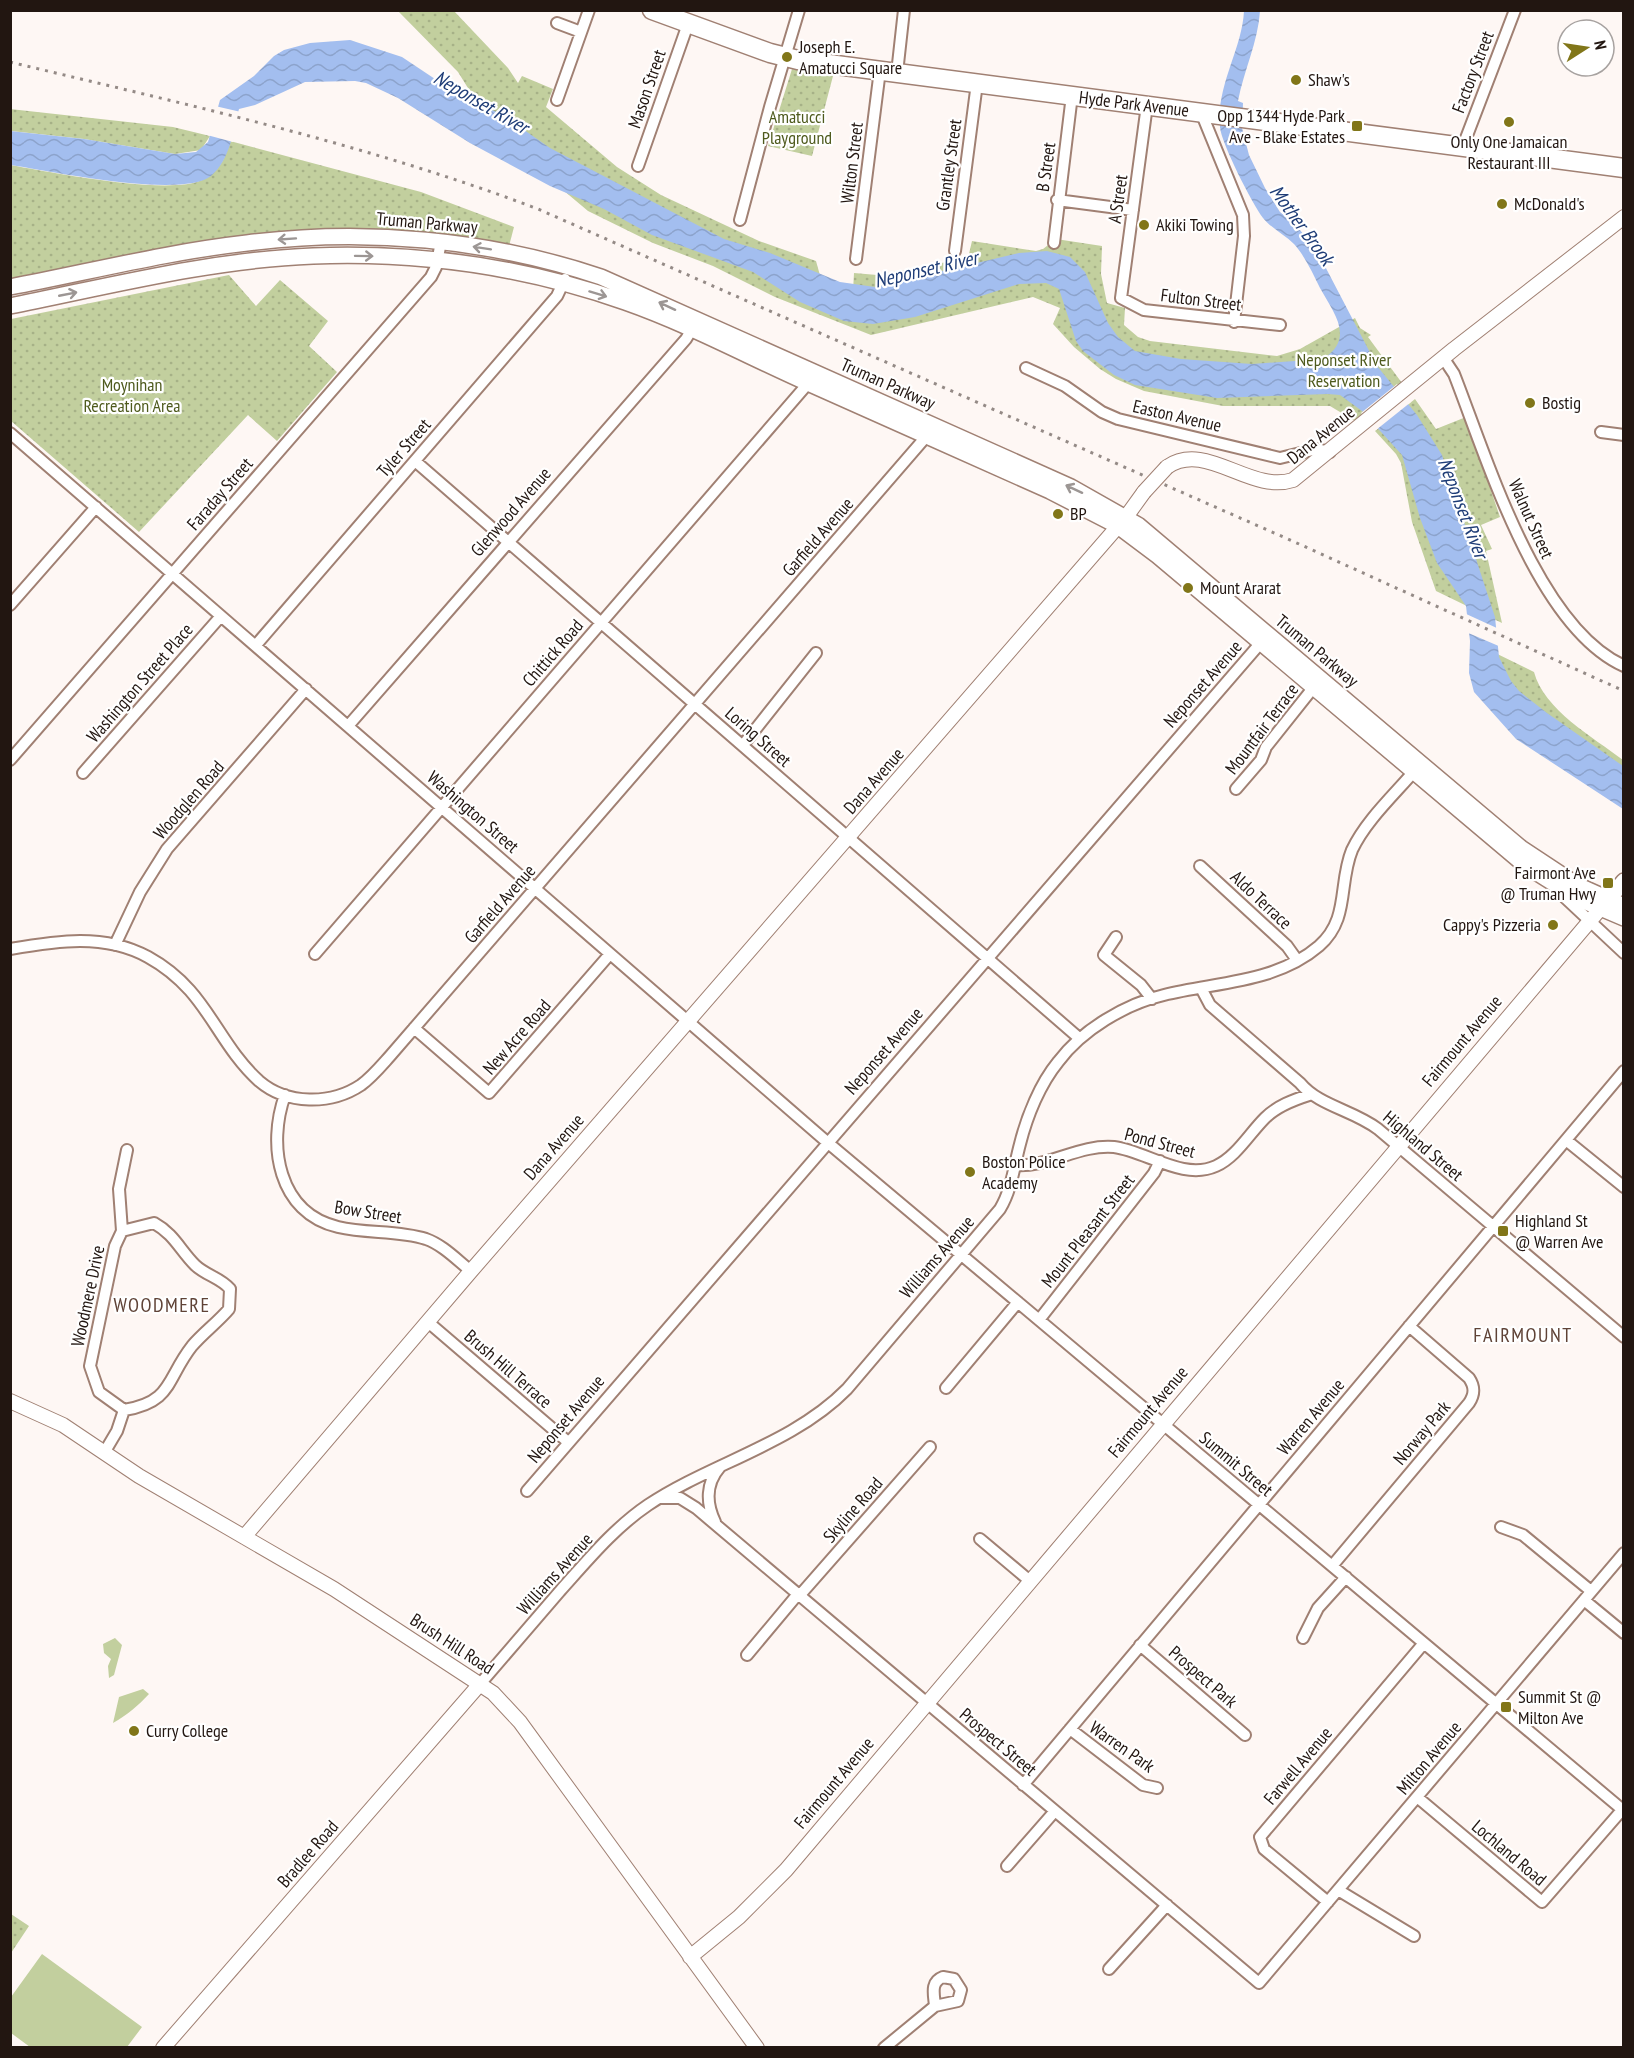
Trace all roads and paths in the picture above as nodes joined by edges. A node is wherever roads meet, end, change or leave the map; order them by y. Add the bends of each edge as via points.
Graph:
1 (589, 10) edge
2 (652, 10) edge
3 (800, 10) edge
4 (904, 10) edge
5 (1515, 10) edge
6 (558, 23) dead end
7 (688, 24) junction
8 (581, 32) junction
9 (786, 57) junction
10 (888, 71) junction
11 (977, 83) junction
12 (1072, 95) junction
13 (557, 100) dead end
14 (1147, 105) junction
15 (1208, 113) junction
16 (1463, 146) junction
17 (639, 166) dead end
18 (1623, 168) edge
19 (1058, 200) junction
20 (1133, 210) junction
21 (1623, 217) edge
22 (740, 220) dead end
23 (441, 242) junction
24 (1054, 243) dead end
25 (955, 251) dead end
26 (438, 260) junction
27 (856, 260) dead end
28 (568, 267) junction
29 (563, 284) junction
30 (10, 287) edge
31 (1121, 298) joint
32 (10, 306) edge
33 (1234, 322) junction
34 (694, 325) junction
35 (1280, 326) dead end
36 (1444, 359) junction
37 (1026, 368) dead end
38 (811, 378) junction
39 (931, 431) junction
40 (1601, 432) dead end
41 (10, 433) edge
42 (1623, 435) edge
43 (1330, 452) junction
44 (415, 460) junction
45 (96, 507) junction
46 (1122, 521) junction
47 (507, 541) junction
48 (173, 573) junction
49 (10, 605) edge
50 (221, 616) junction
51 (601, 622) junction
52 (1264, 639) junction
53 (255, 645) junction
54 (816, 653) dead end
55 (1623, 666) edge
56 (1313, 688) junction
57 (306, 689) junction
58 (695, 704) junction
59 (348, 726) junction
60 (743, 745) junction
61 (10, 760) edge
62 (1418, 768) junction
63 (83, 773) dead end
64 (1236, 789) dead end
65 (441, 807) junction
66 (849, 837) junction
67 (1200, 866) dead end
68 (1623, 880) edge
69 (1552, 884) junction
70 (535, 889) junction
71 (1604, 904) junction
72 (1623, 906) edge
73 (1623, 918) edge
74 (1589, 922) junction
75 (1116, 937) dead end
76 (115, 945) junction
77 (10, 949) edge
78 (1623, 953) edge
79 (315, 954) dead end
80 (610, 954) junction
81 (988, 957) junction
82 (1297, 960) junction
83 (1201, 988) junction
84 (1152, 999) junction
85 (687, 1021) junction
86 (414, 1028) junction
87 (1079, 1038) junction
88 (1623, 1071) edge
89 (285, 1095) junction
90 (1309, 1095) junction
91 (1566, 1140) junction
92 (827, 1143) junction
93 (1399, 1147) junction
94 (127, 1150) dead end
95 (1160, 1161) junction
96 (1015, 1165) junction
97 (1623, 1187) edge
98 (1493, 1226) junction
99 (122, 1231) junction
100 (961, 1254) junction
101 (471, 1271) junction
102 (1018, 1302) junction
103 (1039, 1320) junction
104 (428, 1322) junction
105 (1409, 1326) junction
106 (1623, 1336) edge
107 (946, 1388) dead end
108 (10, 1401) edge
109 (124, 1410) junction
110 (1163, 1424) junction
111 (568, 1442) junction
112 (930, 1447) dead end
113 (104, 1453) junction
114 (725, 1462) junction
115 (527, 1491) dead end
116 (658, 1498) junction
117 (1259, 1504) junction
118 (717, 1525) junction
119 (1501, 1527) dead end
120 (244, 1537) junction
121 (980, 1539) dead end
122 (1623, 1553) edge
123 (1332, 1566) junction
124 (1346, 1577) junction
125 (1030, 1581) junction
126 (799, 1594) junction
127 (1588, 1595) junction
128 (1623, 1633) edge
129 (1303, 1638) dead end
130 (1424, 1643) junction
131 (1140, 1645) junction
132 (747, 1654) dead end
133 (480, 1684) junction
134 (927, 1703) junction
135 (1496, 1704) junction
136 (1070, 1729) junction
137 (1245, 1735) dead end
138 (1023, 1785) junction
139 (1157, 1788) dead end
140 (1417, 1797) junction
141 (1623, 1810) edge
142 (1055, 1811) junction
143 (1007, 1866) dead end
144 (1338, 1890) junction
145 (1328, 1902) junction
146 (1167, 1905) junction
147 (1414, 1936) dead end
148 (690, 1957) junction
149 (1109, 1969) dead end
150 (1259, 1983) joint
151 (935, 2006) dead end
152 (163, 2048) edge
153 (757, 2048) edge
154 (884, 2048) edge

1 - 8 street
2 - 7 main road, Hyde Park Avenue
3 - 9 street
4 - 10 street, Wilton Street
5 - 16 street, Factory Street
6 - 8 street
7 - 9 main road, Hyde Park Avenue
7 - 17 street, Mason Street
8 - 13 street
9 - 10 main road, Hyde Park Avenue
9 - 22 street
10 - 11 main road, Hyde Park Avenue
10 - 27 street, Wilton Street
11 - 12 main road, Hyde Park Avenue
11 - 25 street, Grantley Street
12 - 14 main road, Hyde Park Avenue
12 - 19 street, B Street
14 - 15 main road, Hyde Park Avenue
14 - 20 street, A Street
15 - 16 main road, Hyde Park Avenue
15 - 33 street via 1243,214
16 - 18 main road, Hyde Park Avenue
19 - 20 street
19 - 24 street, B Street
20 - 31 street, A Street
21 - 36 street, Dana Avenue
23 - 26 street, Faraday Street
28 -> 23 main road, Truman Parkway
23 -> 30 main road, Truman Parkway via 348,237 247,243
26 - 29 main road, Truman Parkway
32 -> 26 main road, Truman Parkway via 261,260 348,255
26 - 48 street, Faraday Street via 431,277
28 - 29 street, Tyler Street
34 -> 28 main road, Truman Parkway via 616,284
29 -> 34 main road, Truman Parkway
29 - 44 street, Tyler Street via 557,296
31 - 33 street, Fulton Street via 1144,310
33 - 35 street, Fulton Street
34 - 38 main road, Truman Parkway
34 - 47 street, Glenwood Avenue
36 - 43 street, Dana Avenue
36 - 55 street, Walnut Street via 1454,374 1527,556 1582,636 1600,654
37 - 43 street, Easton Avenue via 1072,390 1118,419 1280,458 1317,449
38 - 39 main road, Truman Parkway
38 - 51 street, Chittick Road
39 - 46 main road, Truman Parkway via 1050,491
39 - 58 street, Garfield Avenue
40 - 42 street
41 - 45 street, Washington Street
43 - 46 street, Dana Avenue, bridge via 1298,478 1279,484 1195,459 1180,460 1167,467
44 - 47 street, Loring Street
44 - 53 street, Tyler Street
45 - 48 street, Washington Street
45 - 49 street
46 - 52 main road, Truman Parkway
46 - 66 street, Dana Avenue
47 - 51 street, Loring Street
47 - 59 street, Glenwood Avenue
48 - 50 street, Washington Street
48 - 61 street, Faraday Street
50 - 53 street, Washington Street
50 - 63 street, Washington Street Place
51 - 58 street, Loring Street
51 - 65 street, Chittick Road
52 - 56 main road, Truman Parkway
52 - 62 main road, Truman Parkway
52 - 81 street, Neponset Avenue
53 - 57 street, Washington Street
54 - 60 street
56 - 62 main road, Truman Parkway
56 - 64 street, Mountfair Terrace
57 - 59 street, Washington Street
57 - 76 street, Woodglen Road via 167,849 144,883
58 - 60 street, Loring Street
58 - 70 street, Garfield Avenue
59 - 65 street, Washington Street
60 - 66 street, Loring Street
62 - 69 main road, Truman Parkway via 1506,850
62 - 71 main road, Truman Parkway via 1533,857
62 - 82 street, Williams Avenue via 1357,841 1348,864 1341,913 1330,933 1321,945
65 - 70 street, Washington Street
65 - 79 street, Chittick Road
66 - 81 street, Loring Street
66 - 85 street, Dana Avenue
67 - 82 street, Aldo Terrace via 1287,946
68 - 71 main road, Fairmount Avenue
69 - 71 main road, Truman Parkway
69 - 74 street
70 - 80 street, Washington Street
70 - 86 street, Garfield Avenue
71 - 72 main road, Truman Parkway
71 - 73 main road, Truman Parkway
71 - 74 street, Fairmount Avenue
74 - 78 street
74 - 93 street, Fairmount Avenue
75 - 84 street via 1104,955
76 - 77 street, Garfield Avenue via 74,940
76 - 89 street, Garfield Avenue via 148,957 178,977 200,1000 254,1075
80 - 85 street, Washington Street
80 - 86 street, New Acre Road via 489,1093
81 - 87 street, Loring Street
81 - 92 street, Neponset Avenue
82 - 83 street, Williams Avenue via 1262,975
83 - 84 street, Williams Avenue
83 - 90 street, Highland Street via 1209,1005
84 - 87 street, Williams Avenue via 1108,1019
85 - 92 street, Washington Street
85 - 101 street, Dana Avenue
86 - 89 street, Garfield Avenue via 373,1075 355,1089 316,1100
87 - 96 street, Williams Avenue via 1056,1063 1042,1087
88 - 91 street, Warren Avenue
89 - 101 street, Bow Street via 276,1130 276,1155 286,1185 306,1209 338,1227 426,1239
90 - 93 street, Highland Street via 1365,1120
90 - 95 street, Pond Street via 1270,1114 1217,1165 1194,1170
91 - 97 street
91 - 98 street, Warren Avenue
92 - 100 street, Summit Street
92 - 111 street, Neponset Avenue
93 - 98 street, Highland Street
93 - 110 street, Fairmount Avenue
94 - 99 street via 119,1189
95 - 96 street, Pond Street via 1108,1147
95 - 103 street, Mount Pleasant Street
96 - 100 street, Williams Avenue via 1004,1203
98 - 105 street, Warren Avenue
98 - 106 street, Highland Street
99 - 109 street, Woodmere Drive via 115,1246 90,1366 99,1392
99 - 109 street, Woodmere Drive via 154,1224 169,1231 194,1264 230,1290 229,1309 194,1344 163,1394 144,1407
100 - 102 street, Summit Street
100 - 114 street, Williams Avenue via 835,1400 798,1427
101 - 104 street, Dana Avenue
102 - 103 street, Summit Street
102 - 107 street
103 - 110 street, Summit Street
104 - 111 street, Brush Hill Terrace
104 - 120 street, Dana Avenue
105 - 117 street, Warren Avenue
105 - 123 street, Norway Park via 1469,1378 1474,1390 1472,1399
108 - 113 street, Brush Hill Road via 43,1414
109 - 113 street
110 - 117 street, Summit Street
110 - 125 street, Fairmount Avenue
111 - 115 street, Neponset Avenue
112 - 126 street, Skyline Road
113 - 120 street, Brush Hill Road
114 - 116 street, Williams Avenue
114 - 118 street via 713,1477 710,1489 710,1508
116 - 118 street, Prospect Street via 685,1500
116 - 133 street, Williams Avenue via 600,1547
117 - 123 street, Summit Street
117 - 131 street, Warren Avenue
118 - 126 street, Prospect Street
119 - 127 street via 1523,1535
120 - 133 street, Brush Hill Road via 334,1589
121 - 125 street
122 - 127 street, Milton Avenue
123 - 124 street, Summit Street
124 - 129 street via 1318,1608
124 - 130 street, Summit Street
125 - 134 street, Fairmount Avenue
126 - 132 street, Skyline Road
126 - 134 street, Prospect Street
127 - 128 street
127 - 135 street, Milton Avenue
130 - 135 street, Summit Street
130 - 145 street, Farwell Avenue via 1260,1837 1263,1849
131 - 136 street, Warren Avenue
131 - 137 street, Prospect Park
133 - 148 street, Brush Hill Road via 497,1696 520,1722
133 - 152 street, Bradlee Road
134 - 138 street, Prospect Street
134 - 148 street, Fairmount Avenue via 781,1875 730,1926
135 - 140 street, Milton Avenue
135 - 141 street, Summit Street
136 - 138 street, Warren Avenue
136 - 139 street, Warren Park via 1143,1785
138 - 142 street, Prospect Street
140 - 141 street, Lochland Road via 1542,1902
140 - 144 street, Milton Avenue
142 - 143 street
142 - 146 street, Prospect Street
144 - 145 street, Milton Avenue
144 - 147 street
145 - 150 street, Milton Avenue
146 - 149 street
146 - 150 street, Prospect Street
148 - 153 street, Brush Hill Road
151 - 154 street

